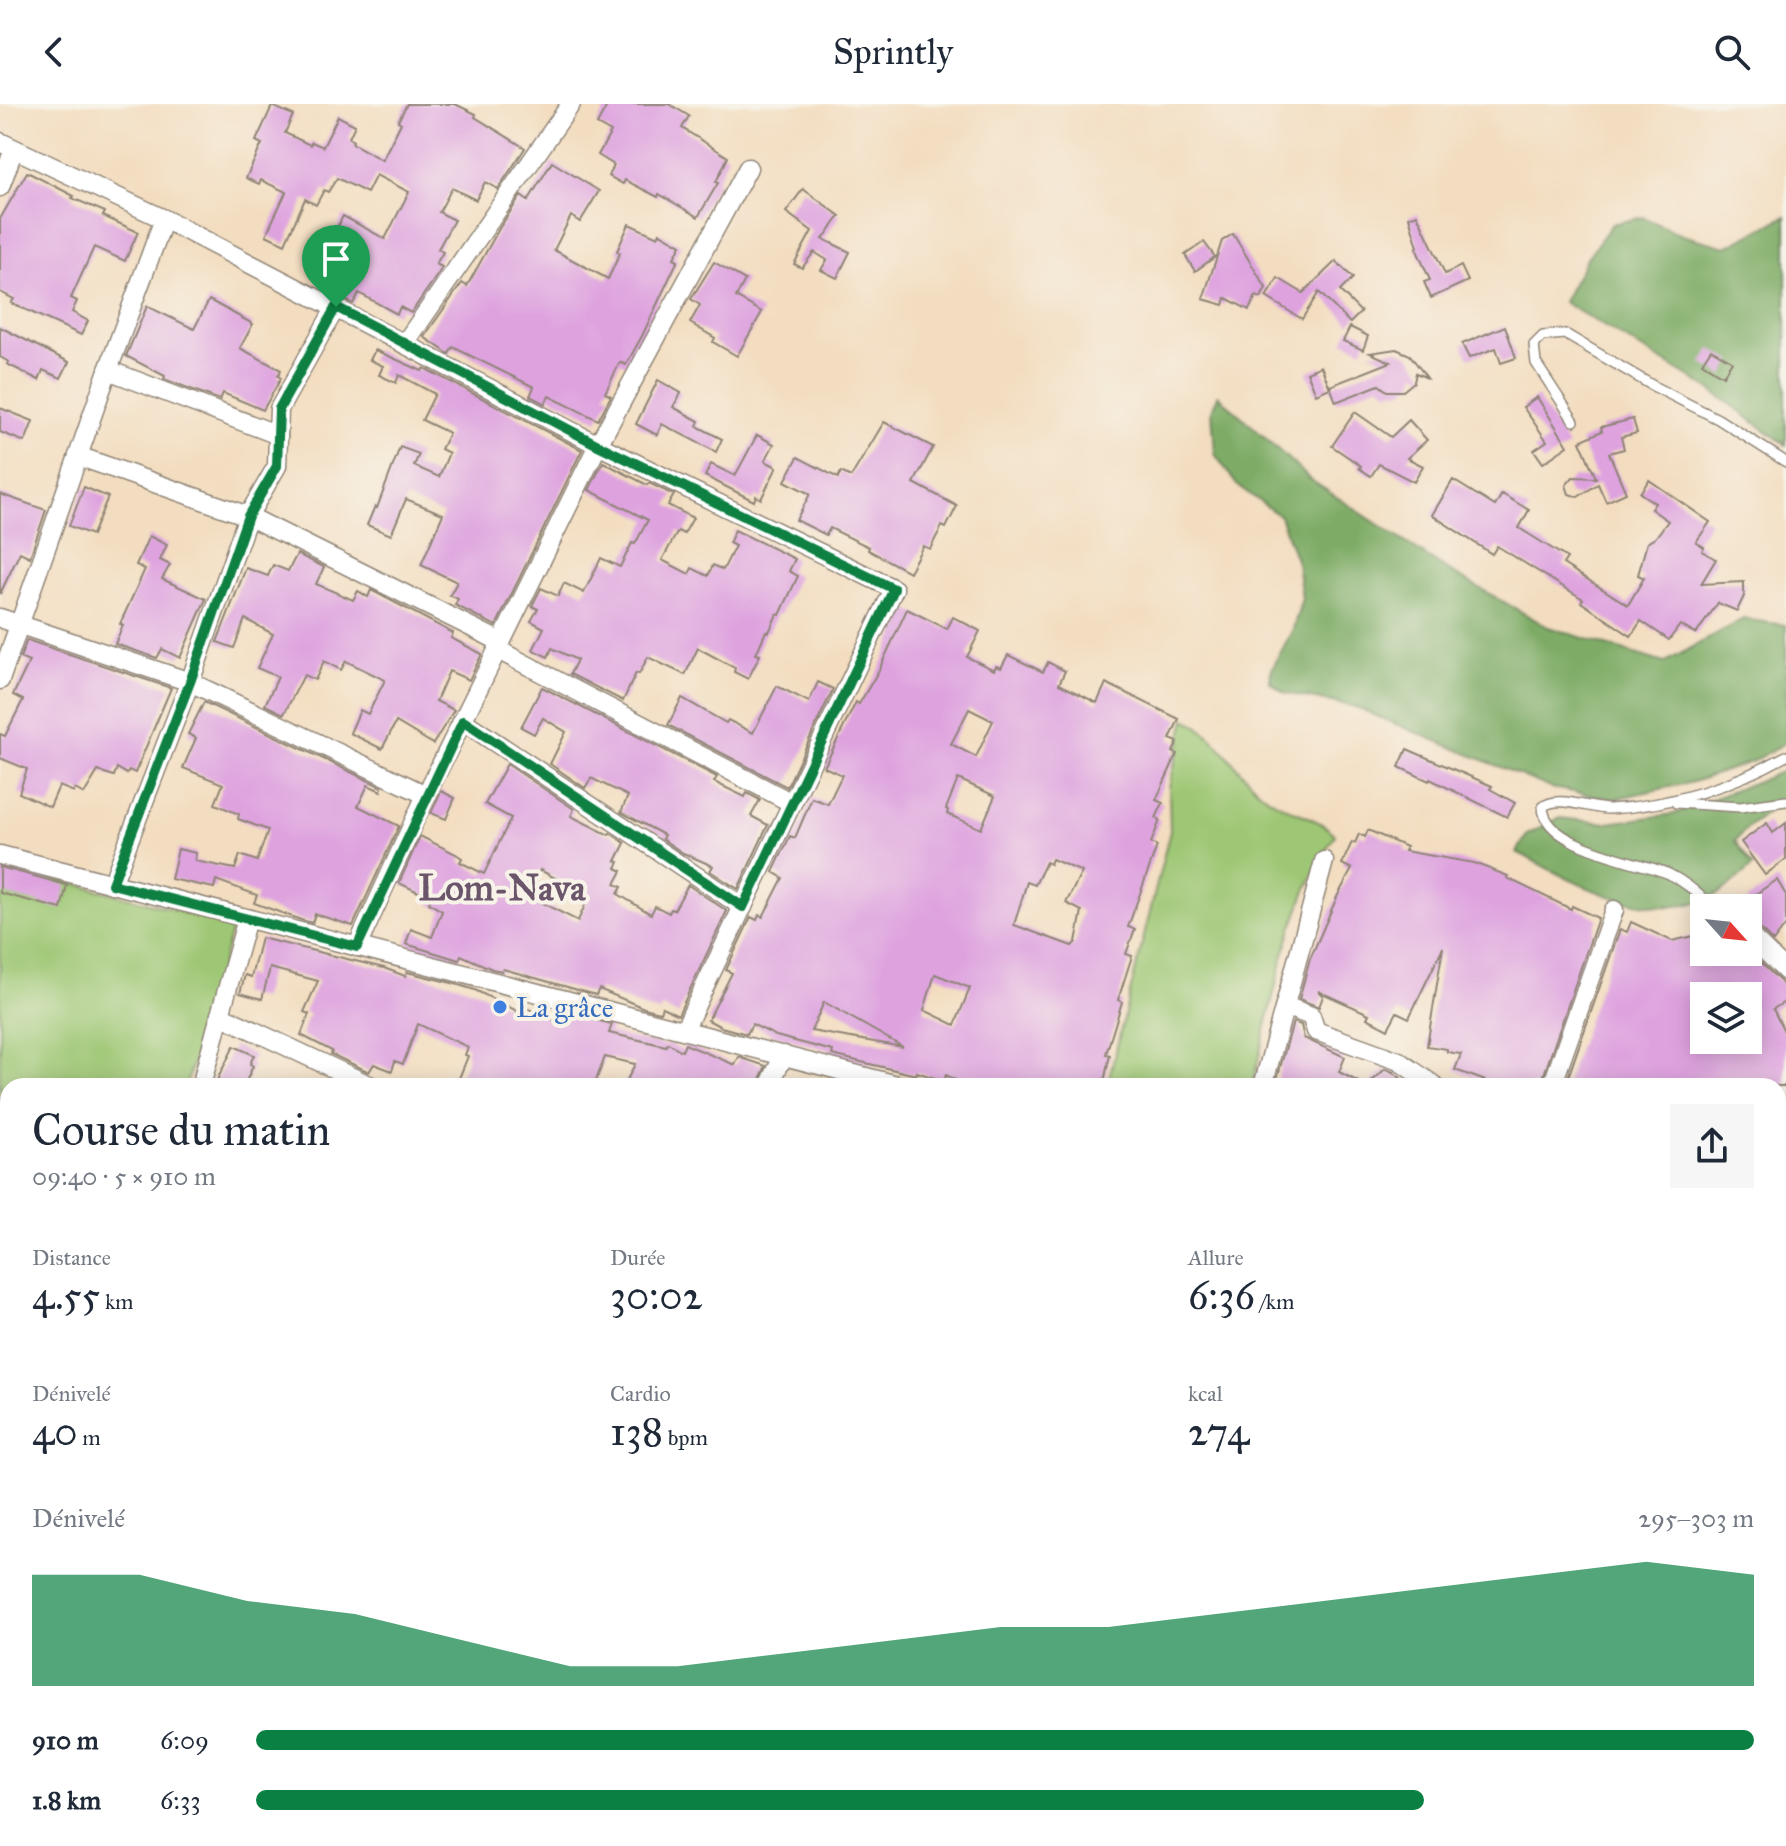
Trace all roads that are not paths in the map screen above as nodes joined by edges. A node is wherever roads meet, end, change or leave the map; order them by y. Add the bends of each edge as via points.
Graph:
1 (571, 104) edge
2 (7, 145) edge
3 (748, 168) dead end
4 (0, 187) edge
5 (164, 219) junction
6 (336, 307) junction
7 (405, 343) junction
8 (108, 370) junction
9 (1574, 421) dead end
10 (278, 435) junction
11 (598, 445) junction
12 (78, 456) junction
13 (1786, 462) edge
14 (248, 516) junction
15 (0, 618) edge
16 (18, 625) junction
17 (500, 646) junction
18 (0, 680) edge
19 (190, 682) junction
20 (463, 721) junction
21 (1786, 756) edge
22 (426, 795) junction
23 (1786, 801) edge
24 (1669, 802) junction
25 (792, 803) junction
26 (0, 855) edge
27 (1324, 861) dead end
28 (112, 884) junction
29 (1699, 894) edge
30 (743, 907) junction
31 (1614, 910) dead end
32 (247, 919) junction
33 (357, 947) junction
34 (1762, 948) edge
35 (1786, 971) edge
36 (1285, 1006) junction
37 (220, 1015) junction
38 (684, 1030) junction
39 (784, 1055) junction
40 (203, 1078) edge
41 (354, 1078) edge
42 (773, 1078) edge
43 (871, 1078) edge
44 (1265, 1078) edge
45 (1423, 1078) edge
46 (1555, 1078) edge

1 - 7 street
2 - 4 street
2 - 5 street
3 - 11 street
5 - 6 street
5 - 8 street
6 - 7 street
6 - 10 street via 279,409
7 - 11 street
8 - 10 street
8 - 12 street
9 - 13 lane via 1536,363 1534,345 1543,336 1565,334
10 - 14 street via 277,466
11 - 17 street
11 - 25 street via 894,589
12 - 14 street
12 - 16 street
14 - 17 street
14 - 19 street
15 - 16 street
16 - 18 street
16 - 19 street
17 - 20 street
17 - 25 street
19 - 22 street
19 - 28 street
20 - 22 street
20 - 30 street
21 - 24 lane
22 - 33 street
23 - 24 lane via 1740,807
24 - 29 lane via 1599,809 1557,801 1546,804 1543,812 1549,823 1581,844 1670,875
25 - 30 street
26 - 28 street
27 - 36 street
28 - 32 street
30 - 38 street
31 - 46 street
32 - 33 street
32 - 37 street
33 - 38 street
34 - 35 street
36 - 44 street
36 - 45 street via 1311,1016 1316,1031 1399,1061
37 - 40 street
37 - 41 street
38 - 39 street
39 - 42 street
39 - 43 street

